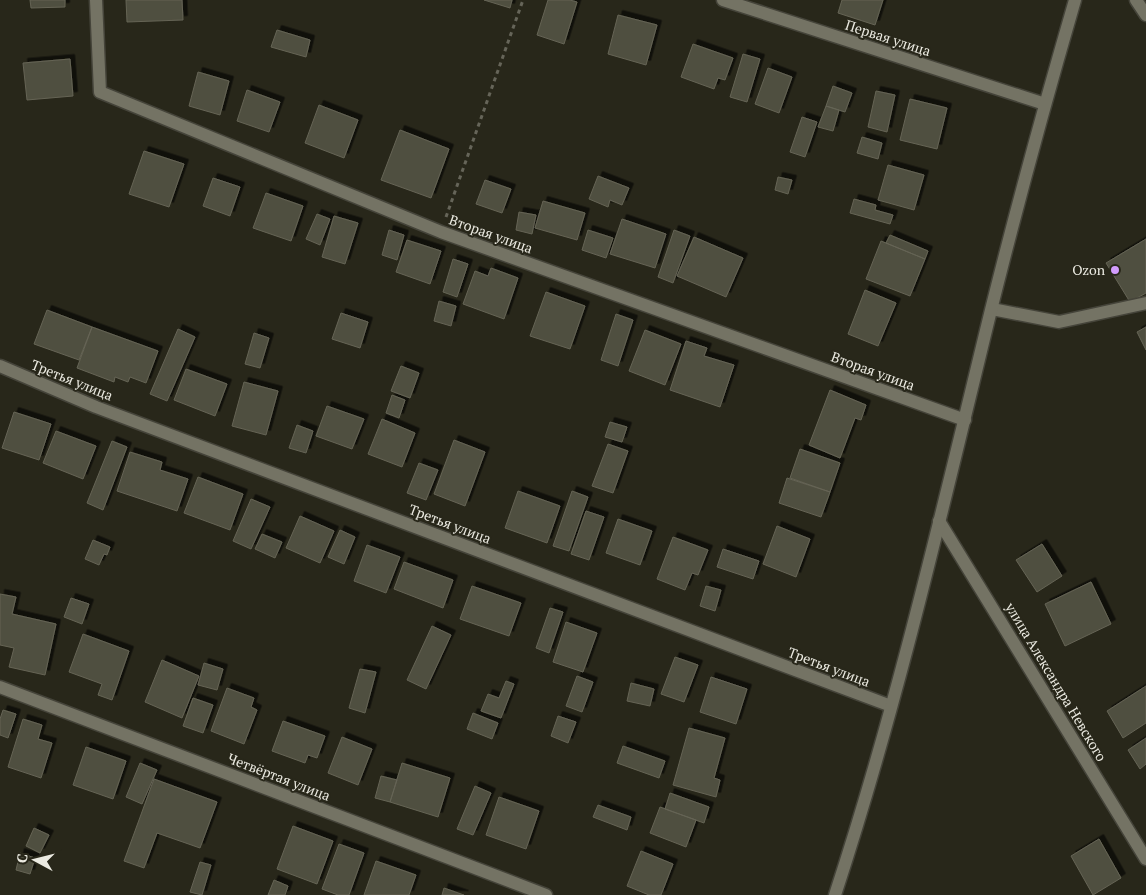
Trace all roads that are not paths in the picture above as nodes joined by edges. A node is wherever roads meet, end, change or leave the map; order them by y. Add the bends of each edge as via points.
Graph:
1 (96, 0) edge
2 (722, 0) edge
3 (1075, 0) edge
4 (1136, 0) edge
5 (1146, 15) edge
6 (1045, 104) junction
7 (1146, 303) edge
8 (992, 309) junction
9 (0, 366) edge
10 (966, 420) junction
11 (940, 520) junction
12 (0, 686) edge
13 (891, 706) junction
14 (1146, 860) edge
15 (546, 895) edge
16 (835, 895) edge

1 - 10 street, Вторая улица via 100,92 441,232
2 - 6 street, Первая улица
3 - 6 street
4 - 5 street
6 - 8 street
7 - 8 street via 1059,322
8 - 10 street
9 - 13 street, Третья улица via 96,407
10 - 11 street
11 - 13 street
11 - 14 street, улица Александра Невского
12 - 15 street, Четвёртая улица
13 - 16 street via 864,807

